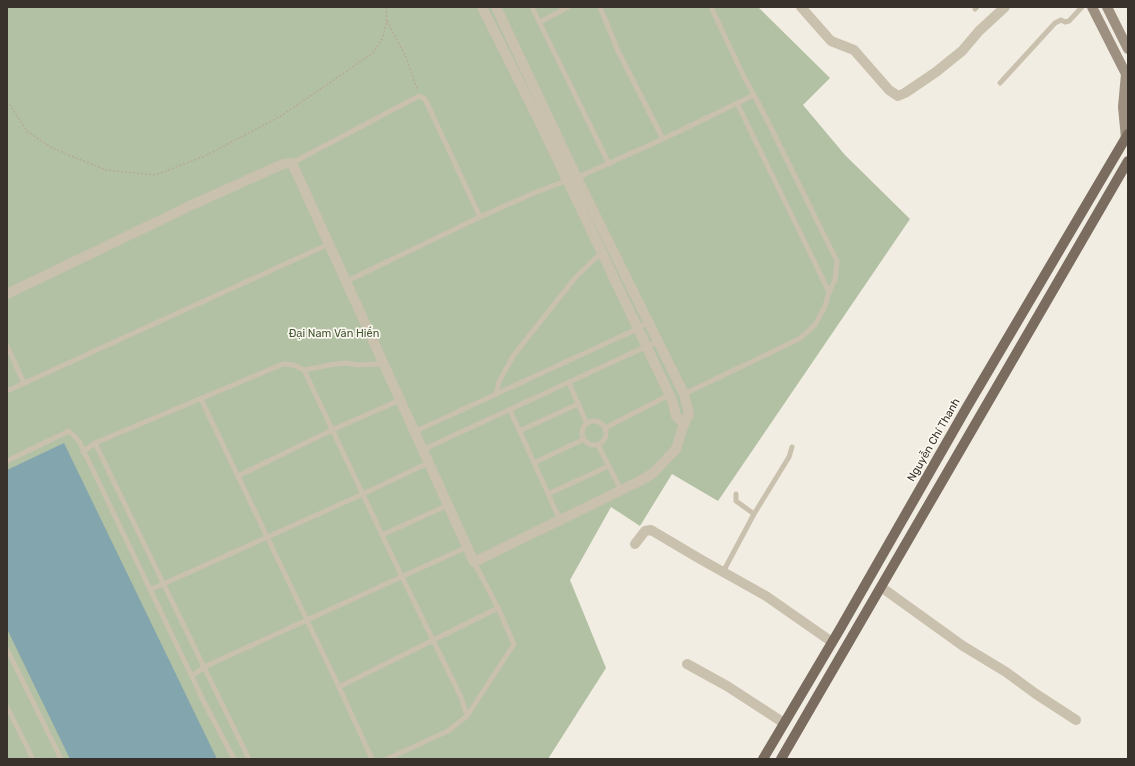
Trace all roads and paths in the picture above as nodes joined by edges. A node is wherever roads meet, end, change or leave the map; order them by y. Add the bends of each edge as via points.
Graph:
1 (386, 7) edge
2 (482, 7) edge
3 (496, 7) edge
4 (532, 7) edge
5 (568, 7) edge
6 (600, 7) edge
7 (711, 7) edge
8 (800, 7) edge
9 (1005, 7) edge
10 (1082, 7) edge
11 (1092, 7) edge
12 (1107, 7) edge
13 (387, 21) junction
14 (540, 22) junction
15 (1127, 46) edge
16 (1127, 76) edge
17 (1000, 83) dead end
18 (754, 95) junction
19 (419, 96) junction
20 (7, 101) edge
21 (737, 103) junction
22 (1127, 136) edge
23 (663, 139) junction
24 (1128, 161) edge
25 (292, 163) junction
26 (609, 164) junction
27 (1125, 170) edge
28 (572, 179) junction
29 (480, 217) junction
30 (329, 244) junction
31 (601, 253) junction
32 (345, 282) junction
33 (1036, 291) junction
34 (829, 292) junction
35 (7, 294) edge
36 (1048, 299) junction
37 (649, 321) junction
38 (637, 329) junction
39 (658, 341) junction
40 (7, 346) edge
41 (646, 348) junction
42 (384, 364) junction
43 (304, 370) junction
44 (24, 383) junction
45 (569, 383) junction
46 (7, 391) edge
47 (684, 394) junction
48 (496, 395) junction
49 (669, 395) junction
50 (201, 399) junction
51 (400, 400) junction
52 (578, 404) junction
53 (510, 410) junction
54 (587, 424) junction
55 (684, 424) junction
56 (605, 428) junction
57 (332, 430) junction
58 (519, 431) junction
59 (414, 432) junction
60 (584, 439) junction
61 (95, 443) junction
62 (598, 445) junction
63 (792, 447) dead end
64 (422, 450) junction
65 (83, 452) junction
66 (7, 461) edge
67 (534, 462) junction
68 (428, 463) junction
69 (609, 466) junction
70 (238, 476) junction
71 (621, 490) junction
72 (363, 494) junction
73 (548, 494) junction
74 (736, 494) dead end
75 (448, 505) junction
76 (754, 514) junction
77 (560, 520) junction
78 (382, 535) junction
79 (267, 537) junction
80 (635, 544) dead end
81 (467, 548) junction
82 (474, 562) junction
83 (723, 572) junction
84 (402, 577) junction
85 (164, 583) junction
86 (881, 587) junction
87 (150, 590) junction
88 (498, 608) junction
89 (307, 621) junction
90 (433, 640) junction
91 (832, 642) junction
92 (7, 649) edge
93 (844, 651) junction
94 (687, 664) dead end
95 (204, 666) junction
96 (192, 676) junction
97 (339, 687) junction
98 (7, 707) edge
99 (467, 716) junction
100 (1076, 720) dead end
101 (784, 723) junction
102 (33, 759) edge
103 (61, 759) edge
104 (234, 759) edge
105 (249, 759) edge
106 (372, 759) edge
107 (387, 759) edge
108 (763, 759) edge
109 (781, 759) edge

1 - 13 path
2 - 28 street
3 - 28 street
4 - 14 lane
5 - 14 lane
6 - 23 lane via 618,51
7 - 18 lane
8 - 9 street via 831,41 854,50 889,90 898,96 957,55
10 - 17 lane via 1069,21 1061,20 1055,23
11 - 16 main road
12 - 15 main road
13 - 19 path via 406,57
13 - 20 path via 382,39 373,53 281,116 205,156 154,175 106,170 52,148 27,131
14 - 26 lane
16 - 22 main road via 1123,107
18 - 21 lane
18 - 34 lane via 837,260 835,280
19 - 25 lane
19 - 29 lane via 425,99
21 - 23 lane
21 - 34 lane
22 - 33 main road, Nguyễn Chí Thanh
23 - 26 lane
24 - 27 main road
25 - 30 street
25 - 35 street via 283,164 203,200
26 - 28 lane
27 - 36 main road
28 - 29 lane
28 - 31 street
28 - 37 street
29 - 32 lane
30 - 32 street
30 - 44 lane
31 - 38 street
31 - 48 lane via 575,278 514,356 499,382
32 - 42 street
33 - 36 main road
33 - 91 main road, Nguyễn Chí Thanh
34 - 47 lane via 815,325 799,339
36 - 86 main road
37 - 38 lane
37 - 39 street
38 - 41 street
38 - 48 lane
39 - 41 lane
39 - 47 street
40 - 44 lane
41 - 45 lane
41 - 49 street
42 - 43 lane via 347,363
42 - 51 street
43 - 50 lane via 294,365 283,364
43 - 57 lane
44 - 46 lane
45 - 52 lane
45 - 53 lane
47 - 55 street via 689,414
48 - 59 lane
49 - 55 street via 676,416
49 - 56 lane
50 - 61 lane
50 - 70 lane
51 - 57 lane
51 - 59 street
52 - 54 lane
52 - 58 lane
53 - 58 lane
53 - 64 lane
54 - 56 lane via 599,422
54 - 60 lane via 582,431
55 - 71 street via 676,449 667,459 653,473
56 - 62 lane via 605,440
57 - 70 lane
57 - 72 lane
58 - 67 lane
59 - 64 street
60 - 62 lane via 590,445
60 - 67 lane
61 - 65 lane
61 - 85 lane
62 - 69 lane
63 - 76 lane via 789,457
64 - 68 street
65 - 66 lane via 79,441 69,432
65 - 87 lane
67 - 73 lane
68 - 72 lane
68 - 75 street
69 - 71 lane
69 - 73 lane
70 - 79 lane
71 - 77 street
72 - 78 lane
72 - 79 lane
73 - 77 lane
74 - 76 lane via 736,501
75 - 78 lane
75 - 81 street
76 - 83 lane
77 - 82 street
78 - 84 lane
79 - 85 lane
79 - 89 lane
80 - 83 street via 645,531 652,530
81 - 82 street
81 - 84 lane
82 - 88 lane
83 - 91 street via 766,596
84 - 89 lane
84 - 90 lane
85 - 87 lane
85 - 95 lane
86 - 93 main road
86 - 100 street via 963,646
87 - 96 lane
88 - 90 lane
88 - 99 lane via 514,644
89 - 95 lane
89 - 97 lane
90 - 97 lane
90 - 99 lane via 461,697
91 - 93 main road
91 - 101 main road, Nguyễn Chí Thanh
92 - 103 lane
93 - 109 main road
94 - 101 street
95 - 96 lane
95 - 105 lane
96 - 104 lane
97 - 106 lane
98 - 102 lane
99 - 107 lane via 448,731
101 - 108 main road, Nguyễn Chí Thanh

